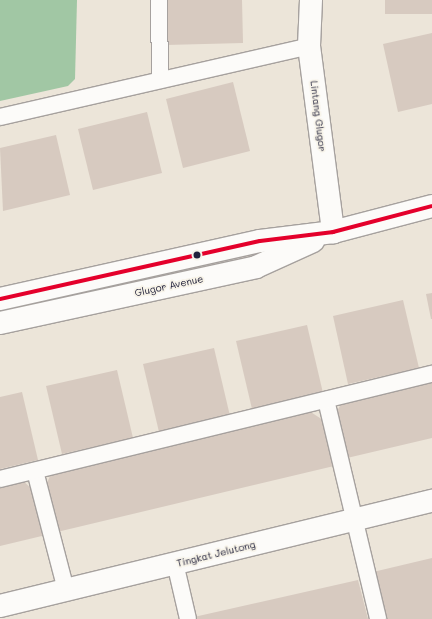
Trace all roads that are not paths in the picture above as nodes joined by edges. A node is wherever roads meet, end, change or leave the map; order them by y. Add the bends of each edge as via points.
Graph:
1 (159, 0) edge
2 (311, 0) edge
3 (310, 46) junction
4 (160, 78) junction
5 (0, 117) edge
6 (432, 206) edge
7 (333, 232) junction
8 (0, 299) edge
9 (0, 323) edge
10 (432, 374) edge
11 (326, 400) junction
12 (35, 471) junction
13 (0, 479) edge
14 (432, 501) edge
15 (355, 520) junction
16 (175, 564) junction
17 (66, 590) junction
18 (0, 606) edge
19 (188, 619) edge
20 (378, 619) edge

1 - 4 lane
2 - 3 street, Lintang Glugor
3 - 4 lane
3 - 7 street, Lintang Glugor
4 - 5 lane
6 - 7 street, Glugor Avenue
7 - 8 street, Glugor Avenue via 260,241
7 - 9 street, Glugor Avenue via 256,267
10 - 11 lane
11 - 12 lane
11 - 15 lane
12 - 13 lane
12 - 17 lane
14 - 15 street, Tingkat Jelutong
15 - 16 street, Tingkat Jelutong
15 - 20 lane
16 - 17 street, Tingkat Jelutong
16 - 19 lane
17 - 18 street, Tingkat Jelutong

